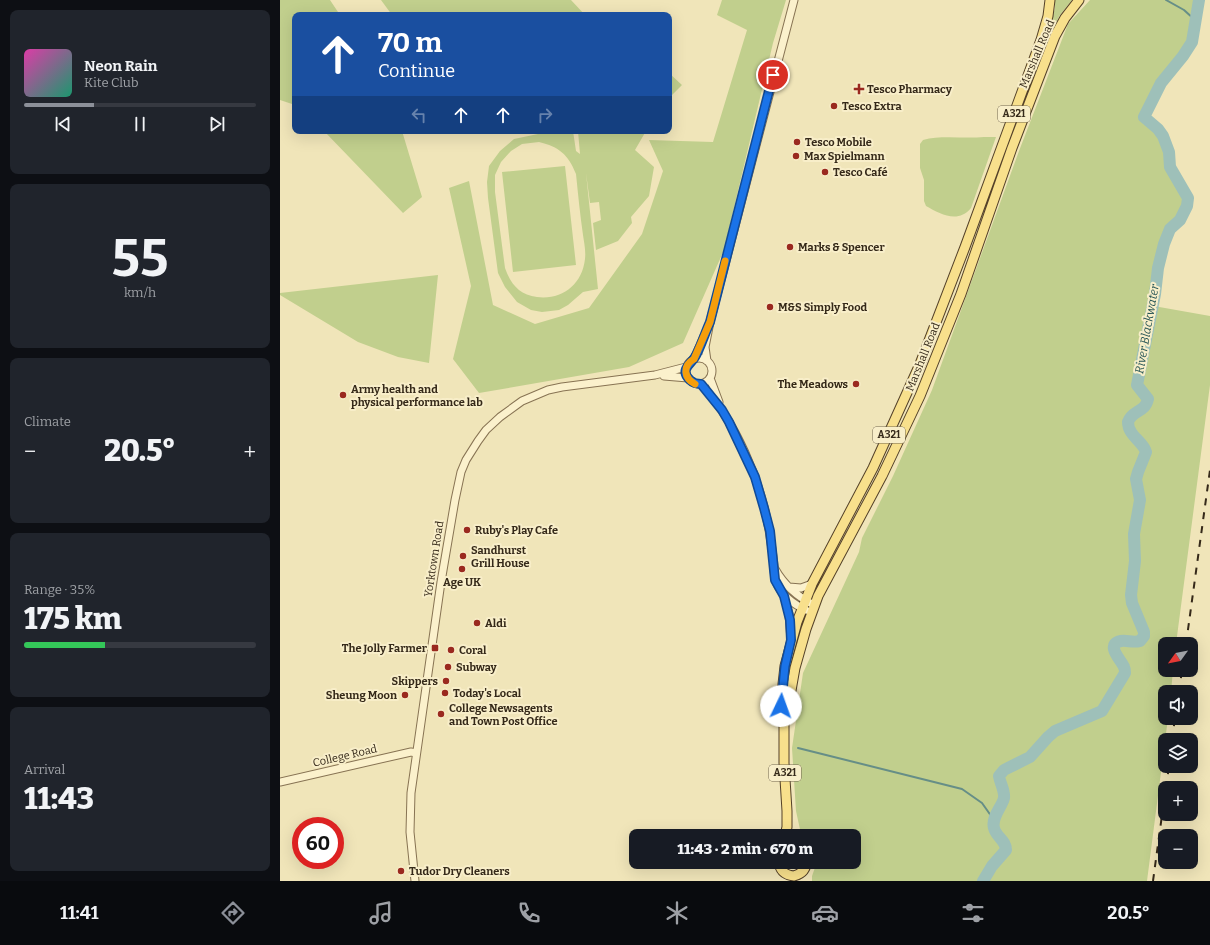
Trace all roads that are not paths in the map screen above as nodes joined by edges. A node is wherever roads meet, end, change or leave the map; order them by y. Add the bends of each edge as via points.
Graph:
1 (794, 0) edge
2 (1050, 0) edge
3 (1079, 0) edge
4 (710, 322) junction
5 (694, 359) junction
6 (707, 361) junction
7 (686, 367) junction
8 (655, 375) junction
9 (688, 378) junction
10 (710, 378) junction
11 (701, 384) junction
12 (722, 410) junction
13 (774, 567) junction
14 (812, 584) junction
15 (789, 586) junction
16 (784, 596) junction
17 (804, 604) junction
18 (813, 608) junction
19 (791, 640) junction
20 (784, 720) junction
21 (416, 753) junction
22 (280, 782) edge
23 (787, 827) edge
24 (803, 869) edge
25 (805, 869) edge
26 (786, 877) edge
27 (415, 881) edge
28 (803, 881) edge

1 - 4 street
2 - 14 main road, Marshall Road / A321 via 1041,40 929,344 873,468
3 - 18 main road, Marshall Road / A321 via 1055,36 961,294 920,396 882,476
4 - 5 street
4 - 6 street via 705,347
5 - 6 street
5 - 7 street
6 - 10 street via 712,371
7 - 8 street, Yorktown Road
7 - 9 street
8 - 9 street, Yorktown Road
8 - 21 street, Yorktown Road via 562,387 530,397 500,417 486,430 471,451 461,472 455,500
9 - 11 street via 694,383
10 - 11 street
10 - 12 street
11 - 12 street
12 - 13 street via 755,477 768,521
13 - 15 street
13 - 16 street via 775,580
14 - 15 street via 801,588
14 - 17 main road, Marshall Road / A321
15 - 17 street
16 - 17 street via 796,606
16 - 19 street via 789,614
17 - 18 street
17 - 19 main road, Marshall Road / A321
18 - 20 main road, Marshall Road / A321 via 795,668
19 - 20 main road, Marshall Road / A321 via 782,685 781,706
20 - 23 main road, Marshall Road / A321
21 - 22 street, College Road via 411,752
21 - 27 street, Yorktown Road via 409,814
24 - 26 main road via 800,874
25 - 28 main road

